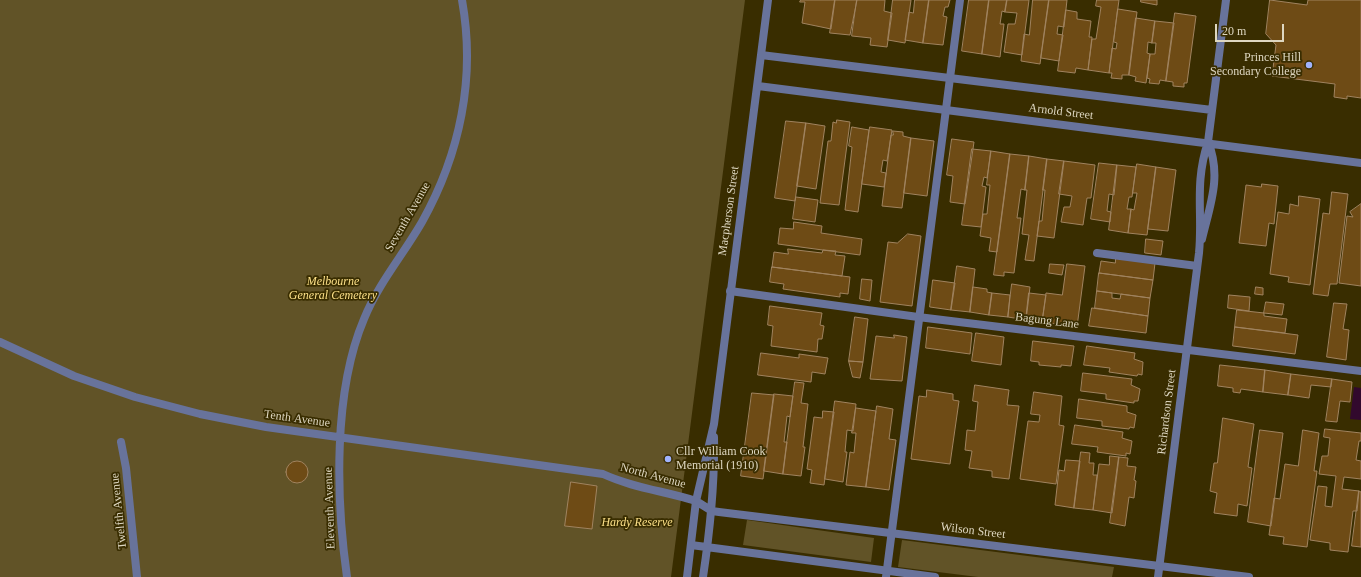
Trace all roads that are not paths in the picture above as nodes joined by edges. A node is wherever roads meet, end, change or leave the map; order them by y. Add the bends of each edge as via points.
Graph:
1 (462, 0) edge
2 (768, 0) edge
3 (960, 0) edge
4 (1226, 0) edge
5 (761, 55) junction
6 (950, 79) junction
7 (758, 86) junction
8 (946, 110) junction
9 (1212, 110) junction
10 (1208, 142) junction
11 (1361, 163) edge
12 (1199, 249) junction
13 (1097, 253) dead end
14 (1197, 266) junction
15 (730, 292) junction
16 (918, 318) junction
17 (0, 342) edge
18 (1187, 350) junction
19 (1361, 371) edge
20 (714, 424) junction
21 (340, 438) junction
22 (121, 442) dead end
23 (603, 474) joint
24 (696, 501) junction
25 (712, 512) junction
26 (892, 533) junction
27 (691, 545) junction
28 (708, 547) junction
29 (1159, 566) junction
30 (887, 574) edge
31 (1239, 576) edge
32 (137, 577) edge
33 (346, 577) edge
34 (687, 577) edge
35 (703, 577) edge
36 (936, 577) edge
37 (1158, 577) edge
38 (1249, 577) edge

1 - 21 street, Seventh Avenue via 466,34 466,90 456,141 435,197 364,317 349,367
2 - 5 street, Macpherson Street
3 - 6 street
4 - 9 street, Richardson Street
5 - 6 street, Arnold Street
5 - 7 street, Macpherson Street
6 - 8 street
6 - 9 street, Arnold Street
7 - 8 street, Arnold Street
7 - 15 street, Macpherson Street
8 - 10 street, Arnold Street
8 - 16 street
9 - 10 street, Richardson Street
10 - 11 street, Arnold Street
10 - 12 street, Richardson Street via 1202,160 1199,184
10 - 12 street, Richardson Street via 1214,158 1213,197
12 - 14 street, Richardson Street
13 - 14 street
14 - 18 street, Richardson Street
15 - 16 street, Bagung Lane
15 - 20 street, Macpherson Street
16 - 18 street, Bagung Lane
16 - 26 street
17 - 21 street, Tenth Avenue via 74,376 149,401 235,421
18 - 19 street, Bagung Lane
18 - 29 street, Richardson Street
20 - 24 street, Macpherson Street
20 - 25 street, Macpherson Street via 715,474
21 - 23 street, Tenth Avenue
21 - 33 street, Eleventh Avenue via 342,534
22 - 32 street, Twelfth Avenue
23 - 24 street, North Avenue via 647,490
24 - 25 street, Wilson Street
24 - 27 street, Macpherson Street
25 - 26 street, Wilson Street
25 - 28 street, Macpherson Street
26 - 29 street, Wilson Street
26 - 30 street
27 - 28 street
27 - 34 street, Macpherson Street
28 - 30 street
28 - 35 street, Macpherson Street
29 - 31 street, Wilson Street
29 - 37 street, Richardson Street
30 - 36 street
31 - 38 street, Wilson Street

